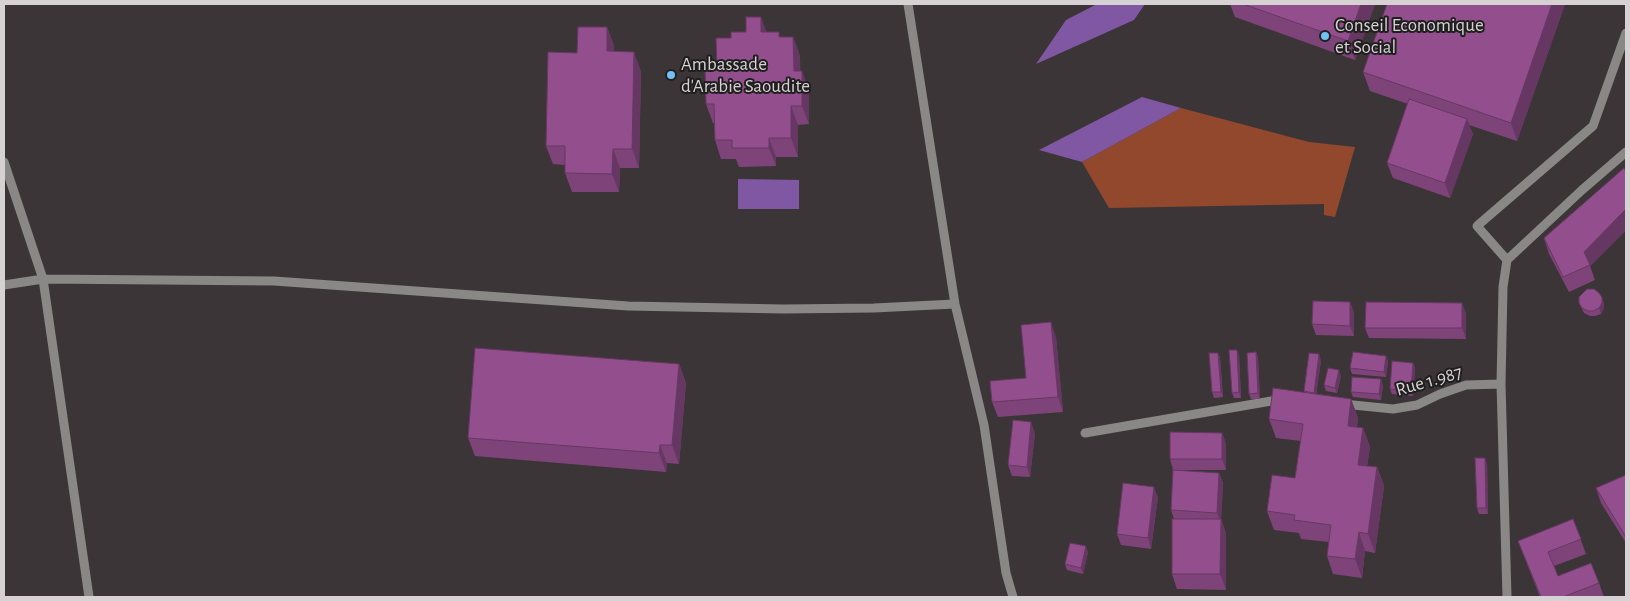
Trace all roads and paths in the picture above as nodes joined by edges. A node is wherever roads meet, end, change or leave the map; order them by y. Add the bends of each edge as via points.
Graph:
1 (908, 4) edge
2 (1626, 32) edge
3 (1626, 152) edge
4 (4, 162) edge
5 (1507, 260) junction
6 (43, 279) junction
7 (4, 285) edge
8 (955, 304) junction
9 (1501, 384) junction
10 (1292, 398) edge
11 (1336, 403) edge
12 (1085, 433) dead end
13 (89, 597) edge
14 (1013, 597) edge
15 (1507, 597) edge

1 - 8 street
2 - 5 street via 1593,126 1477,226
3 - 5 street
4 - 6 street
5 - 9 street via 1503,288
6 - 7 street
6 - 8 street via 274,281 628,306 783,309
6 - 13 street
8 - 14 street via 984,425 1006,573
9 - 11 street, Rue 1.987 via 1466,386 1417,405 1393,409
9 - 15 street
10 - 12 street

